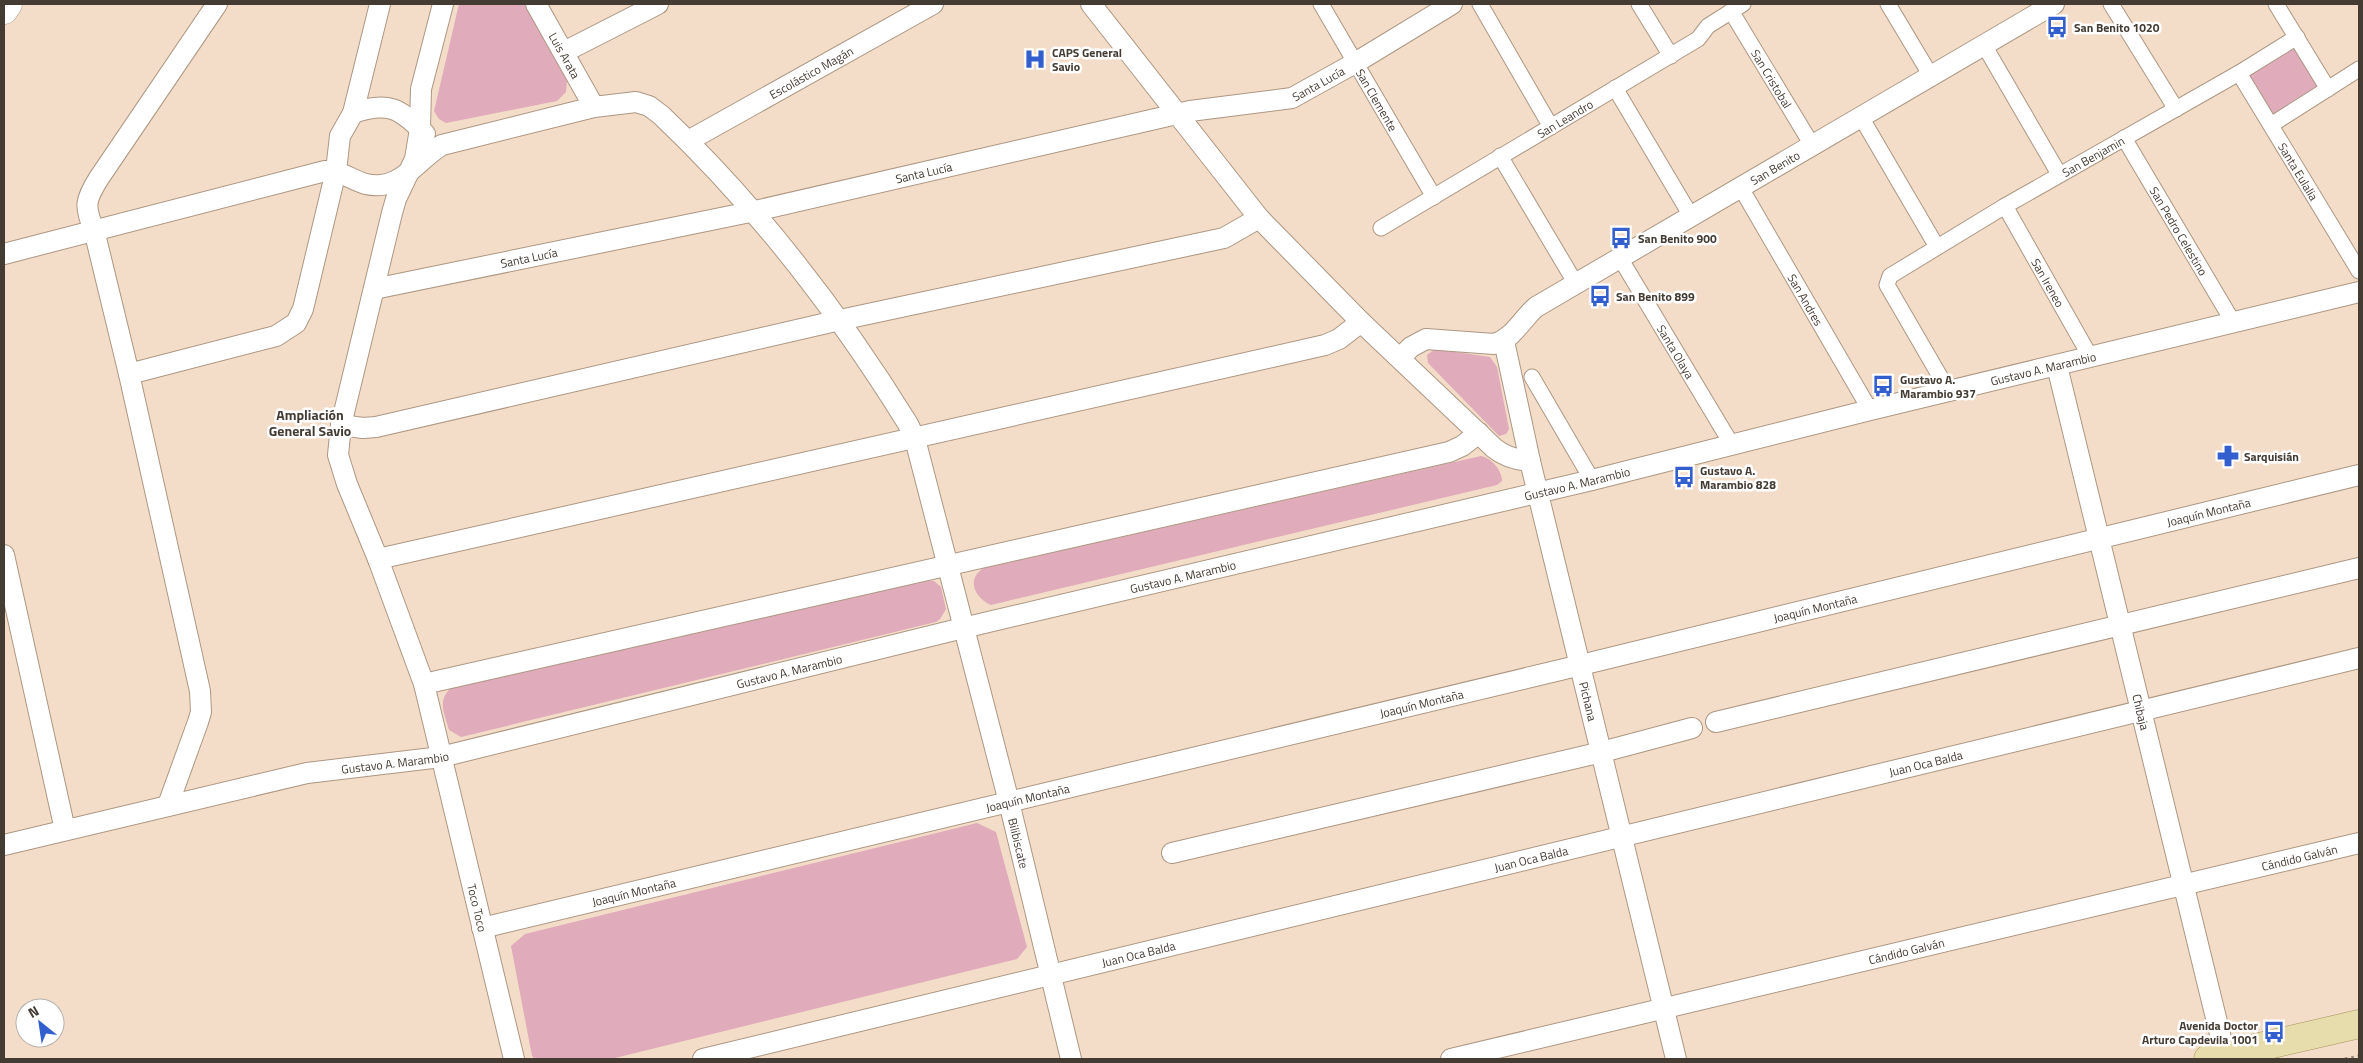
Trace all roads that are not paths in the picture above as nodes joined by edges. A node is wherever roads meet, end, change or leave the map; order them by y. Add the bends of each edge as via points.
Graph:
1 (8, 4) edge
2 (217, 4) edge
3 (380, 4) edge
4 (443, 4) edge
5 (536, 4) edge
6 (658, 4) edge
7 (933, 4) edge
8 (1091, 4) edge
9 (1321, 4) edge
10 (1452, 4) edge
11 (1480, 4) edge
12 (1639, 4) edge
13 (1888, 4) edge
14 (2112, 4) edge
15 (2276, 4) edge
16 (2051, 5) edge
17 (1737, 7) edge
18 (4, 10) edge
19 (2297, 37) junction
20 (1984, 45) junction
21 (564, 52) junction
22 (1670, 56) junction
23 (1355, 63) junction
24 (2359, 69) edge
25 (2239, 73) junction
26 (1930, 76) junction
27 (1615, 88) junction
28 (2328, 89) junction
29 (594, 107) junction
30 (2176, 109) junction
31 (353, 113) junction
32 (1176, 114) junction
33 (1861, 117) junction
34 (2271, 125) junction
35 (1551, 127) junction
36 (420, 129) junction
37 (2124, 138) junction
38 (688, 141) junction
39 (442, 145) junction
40 (1812, 145) junction
41 (1500, 156) junction
42 (336, 170) junction
43 (409, 174) junction
44 (2059, 174) junction
45 (1741, 188) junction
46 (1434, 197) junction
47 (2005, 206) junction
48 (755, 212) junction
49 (1692, 216) junction
50 (1259, 218) junction
51 (1380, 228) dead end
52 (94, 230) junction
53 (1937, 247) junction
54 (4, 254) edge
55 (1620, 258) junction
56 (2359, 270) edge
57 (1576, 284) junction
58 (374, 289) junction
59 (2359, 292) edge
60 (840, 320) junction
61 (1361, 322) junction
62 (2234, 322) junction
63 (1504, 341) junction
64 (1400, 358) junction
65 (2091, 358) junction
66 (2057, 366) junction
67 (129, 374) junction
68 (1532, 377) dead end
69 (1949, 392) junction
70 (1870, 410) junction
71 (341, 425) junction
72 (1479, 433) junction
73 (915, 439) junction
74 (1732, 445) junction
75 (1530, 461) junction
76 (2359, 475) edge
77 (1592, 480) junction
78 (1538, 492) junction
79 (2098, 540) junction
80 (4, 555) edge
81 (378, 559) junction
82 (948, 564) junction
83 (2359, 568) edge
84 (2119, 624) junction
85 (963, 628) junction
86 (2359, 658) edge
87 (1581, 665) junction
88 (424, 684) junction
89 (2140, 711) junction
90 (1716, 722) dead end
91 (1692, 728) dead end
92 (1602, 752) junction
93 (441, 756) junction
94 (1009, 802) junction
95 (168, 805) junction
96 (65, 830) junction
97 (1622, 837) junction
98 (2359, 843) edge
99 (4, 844) edge
100 (1172, 853) dead end
101 (2182, 885) junction
102 (482, 928) junction
103 (1052, 976) junction
104 (1664, 1010) junction
105 (2359, 1024) edge
106 (2219, 1058) edge
107 (514, 1059) edge
108 (703, 1059) edge
109 (1071, 1059) edge
110 (1451, 1059) edge
111 (1676, 1059) edge

1 - 18 main road
2 - 52 street via 89,194 86,207
3 - 31 street
4 - 36 street via 421,89
5 - 21 street, Luis Arata
6 - 21 street
7 - 38 street, Escolástico Magán
8 - 32 street
9 - 23 street, San Clemente
10 - 23 street, Santa Lucía
11 - 35 street
12 - 22 street
13 - 26 street
14 - 30 street
15 - 19 street
16 - 20 street, San Benito
17 - 22 street, San Leandro via 1708,26 1698,39
17 - 40 street, San Cristobal
19 - 25 street, San Benjamin
19 - 28 street
20 - 26 street, San Benito
20 - 44 street
21 - 29 street, Luis Arata
22 - 27 street, San Leandro
23 - 32 street, Santa Lucía via 1292,98
23 - 46 street, San Clemente
24 - 28 street
25 - 30 street, San Benjamin
25 - 34 street, Santa Eulalia
26 - 33 street, San Benito
27 - 35 street, San Leandro
27 - 49 street
28 - 34 street
29 - 38 street, Bilibiscate via 636,102 649,106
29 - 39 street, Bilibiscate
30 - 37 street, San Benjamin
31 - 36 street via 389,107 400,111
31 - 42 street via 340,136
32 - 48 street, Santa Lucía
32 - 50 street
33 - 40 street, San Benito
33 - 53 street
34 - 56 street, Santa Eulalia
35 - 41 street, San Leandro
36 - 39 street
36 - 43 street
37 - 44 street, San Benjamin
37 - 62 street, San Pedro Celestino
38 - 48 street, Bilibiscate
39 - 43 street
40 - 45 street, San Benito
41 - 46 street, San Leandro
41 - 57 street
42 - 43 street via 359,182 384,186
42 - 52 street
42 - 67 street via 303,309 296,322 276,336
43 - 58 street, Toco Toco via 396,199
44 - 47 street, San Benjamin
45 - 49 street, San Benito
45 - 70 street, San Andres
46 - 51 street, San Leandro
47 - 53 street, San Benjamin
47 - 65 street, San Ireneo
48 - 58 street, Santa Lucía
48 - 60 street, Bilibiscate
49 - 55 street, San Benito
50 - 60 street via 1224,238
50 - 61 street
52 - 54 street
52 - 67 street
53 - 69 street, San Benjamin via 1890,276 1887,285
55 - 57 street, San Benito
55 - 74 street, Santa Olaya
57 - 63 street, San Benito via 1536,307
58 - 71 street, Toco Toco
59 - 62 street, Gustavo A. Marambio
60 - 71 street via 376,427
60 - 73 street, Bilibiscate via 900,410
61 - 64 street
61 - 73 street via 1340,339 1325,345
62 - 65 street, Gustavo A. Marambio
63 - 64 street via 1494,344 1426,339 1411,346
63 - 75 street, Pichana
64 - 72 street
65 - 66 street, Gustavo A. Marambio
66 - 69 street, Gustavo A. Marambio
66 - 79 street, Chibaja
67 - 95 street via 201,702 198,722
68 - 77 street
69 - 70 street, Gustavo A. Marambio
70 - 74 street, Gustavo A. Marambio
71 - 81 street, Toco Toco via 338,455
72 - 75 street via 1502,455
72 - 82 street via 1448,452
73 - 81 street
73 - 82 street, Bilibiscate
74 - 77 street, Gustavo A. Marambio
75 - 78 street, Pichana
76 - 79 street, Joaquín Montaña
77 - 78 street, Gustavo A. Marambio
78 - 85 street, Gustavo A. Marambio
78 - 87 street, Pichana
79 - 84 street, Chibaja
79 - 87 street, Joaquín Montaña
80 - 96 street
81 - 88 street, Toco Toco
82 - 85 street, Bilibiscate
82 - 88 street
83 - 84 street
84 - 89 street, Chibaja
84 - 90 street
85 - 93 street, Gustavo A. Marambio
85 - 94 street, Bilibiscate
86 - 89 street, Juan Oca Balda
87 - 92 street, Pichana
87 - 94 street, Joaquín Montaña
88 - 93 street, Toco Toco
89 - 97 street, Juan Oca Balda
89 - 101 street, Chibaja
91 - 92 street
92 - 97 street, Pichana
92 - 100 street
93 - 95 street, Gustavo A. Marambio via 326,769
93 - 102 street, Toco Toco
94 - 102 street, Joaquín Montaña
94 - 103 street, Bilibiscate
95 - 96 street, Gustavo A. Marambio
96 - 99 street, Gustavo A. Marambio
97 - 103 street, Juan Oca Balda
97 - 104 street, Pichana
98 - 101 street, Cándido Galván
101 - 104 street, Cándido Galván
101 - 106 street, Chibaja
102 - 107 street, Toco Toco
103 - 108 street, Juan Oca Balda
103 - 109 street, Bilibiscate
104 - 110 street, Cándido Galván
104 - 111 street, Pichana
105 - 106 main road

